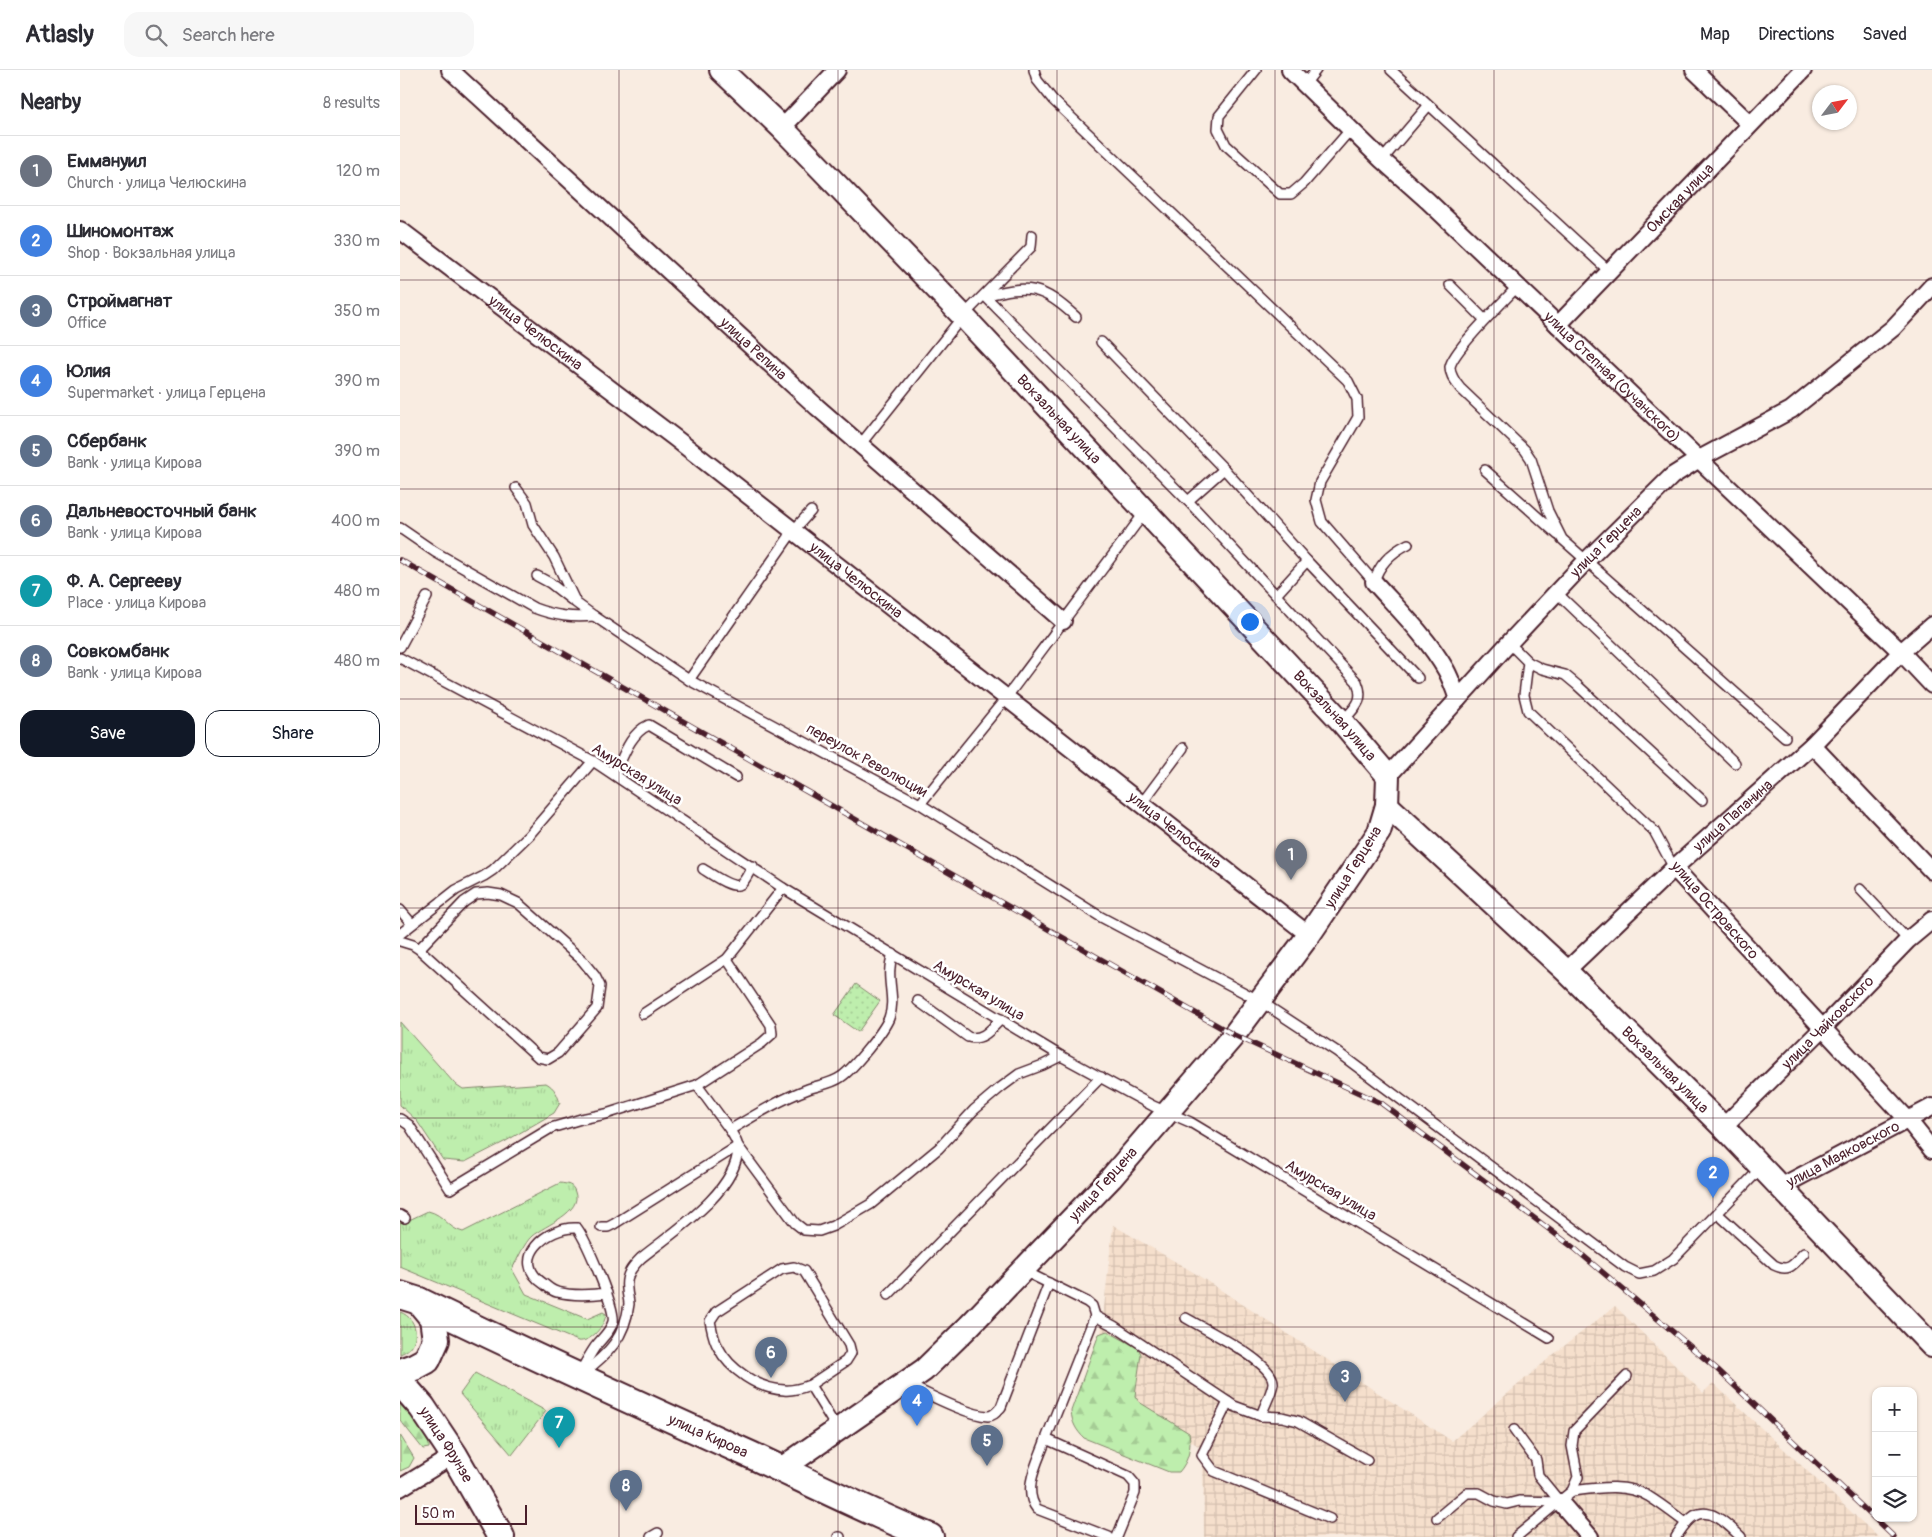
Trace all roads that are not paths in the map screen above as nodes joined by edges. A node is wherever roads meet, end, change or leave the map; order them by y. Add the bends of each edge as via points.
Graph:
1 (450, 70) edge
2 (721, 70) edge
3 (837, 70) edge
4 (1034, 70) edge
5 (1256, 70) edge
6 (1290, 70) edge
7 (1316, 70) edge
8 (1391, 70) edge
9 (1694, 70) edge
10 (1803, 70) edge
11 (1305, 84) junction
12 (1428, 106) junction
13 (1750, 124) junction
14 (782, 128) junction
15 (1351, 129) junction
16 (1382, 160) junction
17 (400, 230) edge
18 (1032, 235) dead end
19 (1609, 271) junction
20 (1450, 285) dead end
21 (1932, 286) edge
22 (1518, 287) junction
23 (984, 296) junction
24 (963, 316) junction
25 (1076, 318) dead end
26 (1485, 320) junction
27 (1558, 326) junction
28 (1101, 342) dead end
29 (860, 445) junction
30 (1699, 459) junction
31 (1224, 468) junction
32 (1485, 470) dead end
33 (516, 488) dead end
34 (1188, 501) junction
35 (811, 511) dead end
36 (1145, 512) junction
37 (400, 528) edge
38 (793, 532) junction
39 (1562, 539) junction
40 (1408, 544) dead end
41 (1586, 561) junction
42 (1307, 562) junction
43 (537, 576) dead end
44 (1374, 582) junction
45 (1557, 593) junction
46 (1276, 594) junction
47 (427, 597) dead end
48 (576, 602) junction
49 (594, 616) junction
50 (1063, 621) junction
51 (1932, 625) edge
52 (1509, 642) junction
53 (400, 647) edge
54 (1901, 652) junction
55 (400, 658) edge
56 (1528, 662) junction
57 (1418, 678) dead end
58 (689, 680) junction
59 (1932, 685) edge
60 (1006, 698) junction
61 (1458, 699) junction
62 (1342, 722) junction
63 (1785, 737) dead end
64 (1812, 745) junction
65 (1183, 748) dead end
66 (593, 761) junction
67 (1735, 763) dead end
68 (615, 774) junction
69 (736, 776) dead end
70 (1388, 776) junction
71 (1702, 800) dead end
72 (1142, 803) junction
73 (920, 804) junction
74 (1387, 805) junction
75 (753, 866) junction
76 (1674, 868) junction
77 (703, 869) dead end
78 (1932, 871) edge
79 (783, 888) junction
80 (1860, 889) dead end
81 (400, 910) edge
82 (1932, 920) edge
83 (412, 924) junction
84 (400, 934) edge
85 (1309, 934) junction
86 (1908, 940) junction
87 (400, 941) edge
88 (419, 949) junction
89 (893, 954) junction
90 (727, 958) junction
91 (1566, 971) junction
92 (1260, 1001) junction
93 (918, 1002) dead end
94 (643, 1014) dead end
95 (1001, 1019) junction
96 (1822, 1029) junction
97 (1061, 1056) junction
98 (1101, 1077) junction
99 (697, 1085) junction
100 (1932, 1107) edge
101 (1167, 1113) junction
102 (400, 1119) edge
103 (1908, 1120) junction
104 (1722, 1127) junction
105 (730, 1130) junction
106 (738, 1146) junction
107 (1932, 1150) edge
108 (1762, 1168) junction
109 (1780, 1187) junction
110 (1718, 1214) junction
111 (601, 1227) dead end
112 (1804, 1253) dead end
113 (1023, 1270) junction
114 (1049, 1283) junction
115 (607, 1293) junction
116 (888, 1295) dead end
117 (405, 1297) edge
118 (1095, 1316) junction
119 (1186, 1318) dead end
120 (487, 1334) junction
121 (1549, 1338) dead end
122 (1932, 1346) edge
123 (427, 1360) junction
124 (400, 1372) edge
125 (1627, 1376) dead end
126 (578, 1377) junction
127 (400, 1382) edge
128 (905, 1383) junction
129 (810, 1385) junction
130 (1228, 1402) junction
131 (1261, 1416) junction
132 (838, 1430) junction
133 (1514, 1430) dead end
134 (1046, 1439) junction
135 (454, 1455) junction
136 (1367, 1460) dead end
137 (781, 1469) junction
138 (400, 1488) edge
139 (1566, 1496) junction
140 (1437, 1518) dead end
141 (1330, 1519) dead end
142 (1686, 1523) junction
143 (502, 1537) edge
144 (930, 1537) edge
145 (1109, 1537) edge
146 (1117, 1537) edge
147 (1516, 1537) edge
148 (1590, 1537) edge
149 (1676, 1537) edge
150 (1741, 1537) edge

1 - 29 street, улица Репина
2 - 14 main road, Вокзальная улица
3 - 14 street
4 - 44 lane via 1037,80 1053,100 1348,381 1357,399 1358,417 1320,482 1316,500 1322,522
5 - 15 lane via 1219,116 1218,129 1226,145 1280,194 1290,194 1304,183
6 - 11 street, улица Степная (Сучанского)
7 - 11 lane
8 - 12 lane
9 - 13 street
10 - 13 street, Омская улица
11 - 15 street, улица Степная (Сучанского)
12 - 16 lane
12 - 19 lane
13 - 19 street, Омская улица
14 - 24 main road, Вокзальная улица
15 - 16 street, улица Степная (Сучанского)
16 - 22 street, улица Степная (Сучанского)
17 - 38 street, улица Челюскина via 675,438
18 - 23 lane via 1031,247
19 - 27 street, Омская улица
20 - 26 lane
21 - 30 street, улица Герцена via 1894,328 1791,410
22 - 26 lane
22 - 27 street, улица Степная (Сучанского)
23 - 24 lane
23 - 25 lane via 1009,289 1038,290 1058,301
23 - 34 lane
24 - 29 lane
24 - 36 main road, Вокзальная улица
26 - 39 lane via 1453,359 1450,369 1453,380 1528,454 1548,511
27 - 30 street, улица Степная (Сучанского)
28 - 31 lane
29 - 50 street, улица Репина
30 - 41 street, улица Герцена via 1672,476
30 - 54 street, улица Степная (Сучанского)
31 - 34 lane
31 - 42 lane
32 - 39 lane
33 - 48 lane, переулок Революции via 527,503 533,525 554,557
34 - 46 lane
35 - 38 lane
36 - 50 lane
36 - 62 main road, Вокзальная улица
37 - 49 lane via 435,552 534,608 571,618
38 - 58 lane
38 - 60 street, улица Челюскина
39 - 41 lane
40 - 44 lane via 1388,558 1376,573
41 - 45 street, улица Герцена
41 - 63 lane
42 - 46 lane
42 - 57 lane
43 - 48 lane
44 - 61 street via 1430,648 1446,671
45 - 52 street, улица Герцена
45 - 67 lane
46 - 62 lane via 1357,682 1361,692 1359,701
47 - 53 lane
48 - 49 lane, переулок Революции
49 - 58 lane, переулок Революции
50 - 60 lane
51 - 54 street, улица Папанина
52 - 56 lane
52 - 61 street, улица Герцена
54 - 59 street, улица Степная (Сучанского)
54 - 64 street, улица Папанина
55 - 66 lane, Амурская улица
56 - 71 lane via 1542,670 1565,675
56 - 76 lane, улица Островского via 1524,695 1528,711 1654,831
58 - 73 lane, переулок Революции
60 - 72 street, улица Челюскина
60 - 73 lane
61 - 70 street, улица Герцена
62 - 70 main road, Вокзальная улица
64 - 76 street, улица Папанина
64 - 78 street
65 - 72 lane
66 - 68 lane, Амурская улица
66 - 83 lane via 529,835 493,870 456,890
68 - 69 lane via 628,745 642,728 649,725
68 - 75 lane, Амурская улица
70 - 74 main road, улица Герцена
72 - 85 street, улица Челюскина
73 - 92 lane, переулок Революции via 1101,917
74 - 85 main road, улица Герцена via 1379,832
74 - 91 main road, Вокзальная улица
75 - 77 lane via 742,883 737,885 729,884
75 - 79 lane, Амурская улица
76 - 91 street, улица Папанина
76 - 96 street, улица Островского
79 - 89 lane, Амурская улица
79 - 90 lane
80 - 86 lane
81 - 83 lane
82 - 86 street, улица Чайковского
83 - 84 lane
85 - 92 main road, улица Герцена
86 - 96 street, улица Чайковского
87 - 88 lane
88 - 88 lane via 538,1057 548,1059 558,1053 598,1008 600,986 582,960 518,904 501,895 476,894 464,902
89 - 95 lane, Амурская улица
89 - 105 lane via 888,974 893,1005 889,1019 851,1068 834,1082 785,1100
90 - 94 lane
90 - 99 lane via 771,1025 772,1034
91 - 104 main road, Вокзальная улица
92 - 101 main road, улица Герцена
92 - 110 lane, переулок Революции via 1336,1051 1638,1274 1654,1271 1674,1259
93 - 95 lane via 975,1039 982,1037
95 - 97 lane, Амурская улица
96 - 103 street, улица Островского
96 - 104 street, улица Чайковского
97 - 98 lane, Амурская улица
97 - 106 lane via 1019,1074 974,1110 939,1148 872,1204 819,1231 804,1230 795,1223
98 - 101 lane, Амурская улица
98 - 116 lane
99 - 102 lane via 551,1128 450,1189 410,1125
99 - 105 lane
100 - 103 street, улица Маяковского
101 - 113 main road, улица Герцена via 1112,1178
101 - 121 lane, Амурская улица via 1190,1122
103 - 107 street, улица Островского
103 - 109 street, улица Маяковского
104 - 108 main road, Вокзальная улица
105 - 106 lane
106 - 111 lane via 614,1224
106 - 126 lane via 732,1173 713,1198 631,1268 623,1329 608,1352
108 - 109 main road, Вокзальная улица
108 - 110 lane
109 - 122 main road, Вокзальная улица
110 - 112 lane via 1782,1269 1788,1269
113 - 114 lane
113 - 128 main road, улица Герцена via 924,1370
114 - 118 lane via 1087,1302
114 - 128 lane via 1001,1407 995,1413 990,1416 968,1411
115 - 115 lane via 583,1235 577,1228 566,1228 548,1235 529,1258 535,1278 556,1292
115 - 126 lane via 613,1322
117 - 120 main road, улица Кирова
117 - 123 main road via 433,1318 436,1340
118 - 130 lane
118 - 134 lane
119 - 131 lane via 1255,1358 1271,1373 1273,1383
120 - 123 main road via 454,1343
120 - 126 main road, улица Кирова
123 - 124 main road
125 - 139 lane via 1574,1431 1572,1446 1578,1477
126 - 137 main road, улица Кирова
127 - 135 main road, улица Фрунзе via 422,1407
128 - 132 main road, улица Герцена
129 - 129 lane via 846,1361 851,1353 804,1271 794,1267 782,1269 716,1312 710,1321 713,1335 733,1368 750,1378 784,1390
129 - 132 lane
130 - 131 lane
130 - 141 lane via 1202,1455 1214,1471
131 - 136 lane via 1298,1421
132 - 137 main road, улица Герцена
133 - 139 lane via 1536,1460 1538,1475
134 - 145 lane via 1029,1488 1032,1503 1036,1509
134 - 146 lane via 1128,1476 1135,1484 1135,1493
135 - 138 street
135 - 143 main road, улица Фрунзе
137 - 144 main road, улица Кирова
139 - 140 lane via 1506,1504 1479,1493 1467,1493
139 - 142 lane via 1608,1488 1635,1490
139 - 147 lane
139 - 148 street
142 - 149 lane
142 - 150 lane via 1702,1513 1714,1515

